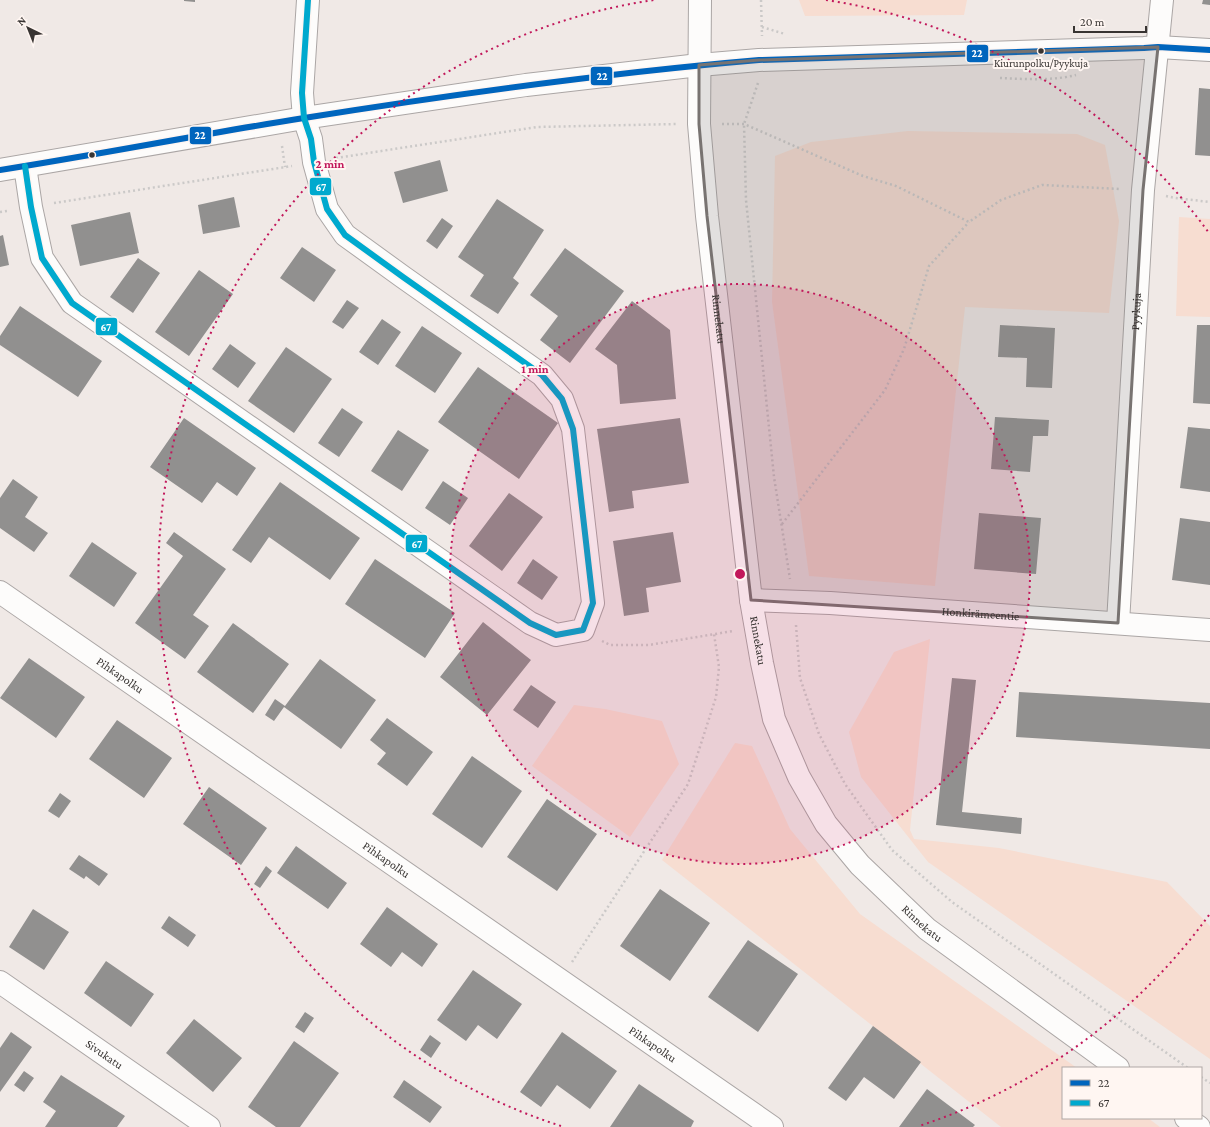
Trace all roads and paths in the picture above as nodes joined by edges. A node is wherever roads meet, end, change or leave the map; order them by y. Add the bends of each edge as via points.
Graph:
1 (308, 0) edge
2 (700, 0) edge
3 (1162, 0) edge
4 (1158, 47) junction
5 (1210, 50) edge
6 (699, 65) junction
7 (304, 118) junction
8 (699, 124) junction
9 (314, 162) junction
10 (25, 166) junction
11 (0, 170) edge
12 (1144, 190) junction
13 (1210, 202) edge
14 (31, 207) junction
15 (0, 212) edge
16 (969, 222) junction
17 (781, 524) dead end
18 (0, 592) edge
19 (751, 600) junction
20 (1118, 623) junction
21 (756, 627) junction
22 (583, 630) junction
23 (1210, 630) edge
24 (714, 634) junction
25 (560, 980) junction
26 (0, 982) edge
27 (1117, 1067) edge
28 (1187, 1119) edge
29 (209, 1127) edge
30 (772, 1127) edge
31 (1199, 1127) edge

1 - 7 street via 302,93
2 - 6 street, Rinnekatu
3 - 4 street, Pyykuja
4 - 5 street
4 - 6 street via 759,60
4 - 12 street, Pyykuja
6 - 7 street via 526,85
6 - 8 street, Rinnekatu
7 - 9 street via 311,139
7 - 10 street
8 - 9 path via 537,127
8 - 16 path via 744,124 863,176 896,186
8 - 19 street, Rinnekatu via 707,216
9 - 14 path
9 - 22 street via 326,209 346,235 402,278 542,375 562,398 573,429 593,603
10 - 11 street
10 - 14 street
12 - 13 path via 1175,198
12 - 16 path via 1042,185 1001,200
12 - 20 street, Pyykuja
14 - 15 path
14 - 22 street via 42,258 72,303 530,623 556,635
16 - 17 path via 929,266 904,349 885,390
18 - 25 street, Pihkapolku
19 - 20 street, Honkirämeentie
19 - 21 street, Rinnekatu
20 - 23 street, Honkirämeentie
21 - 24 path
21 - 27 street, Rinnekatu via 774,719 799,777 826,824 860,865 927,929
22 - 24 path via 610,645 650,645
24 - 25 path via 719,667 716,697 688,784
25 - 30 street, Pihkapolku
26 - 29 street, Sivukatu
28 - 31 street

